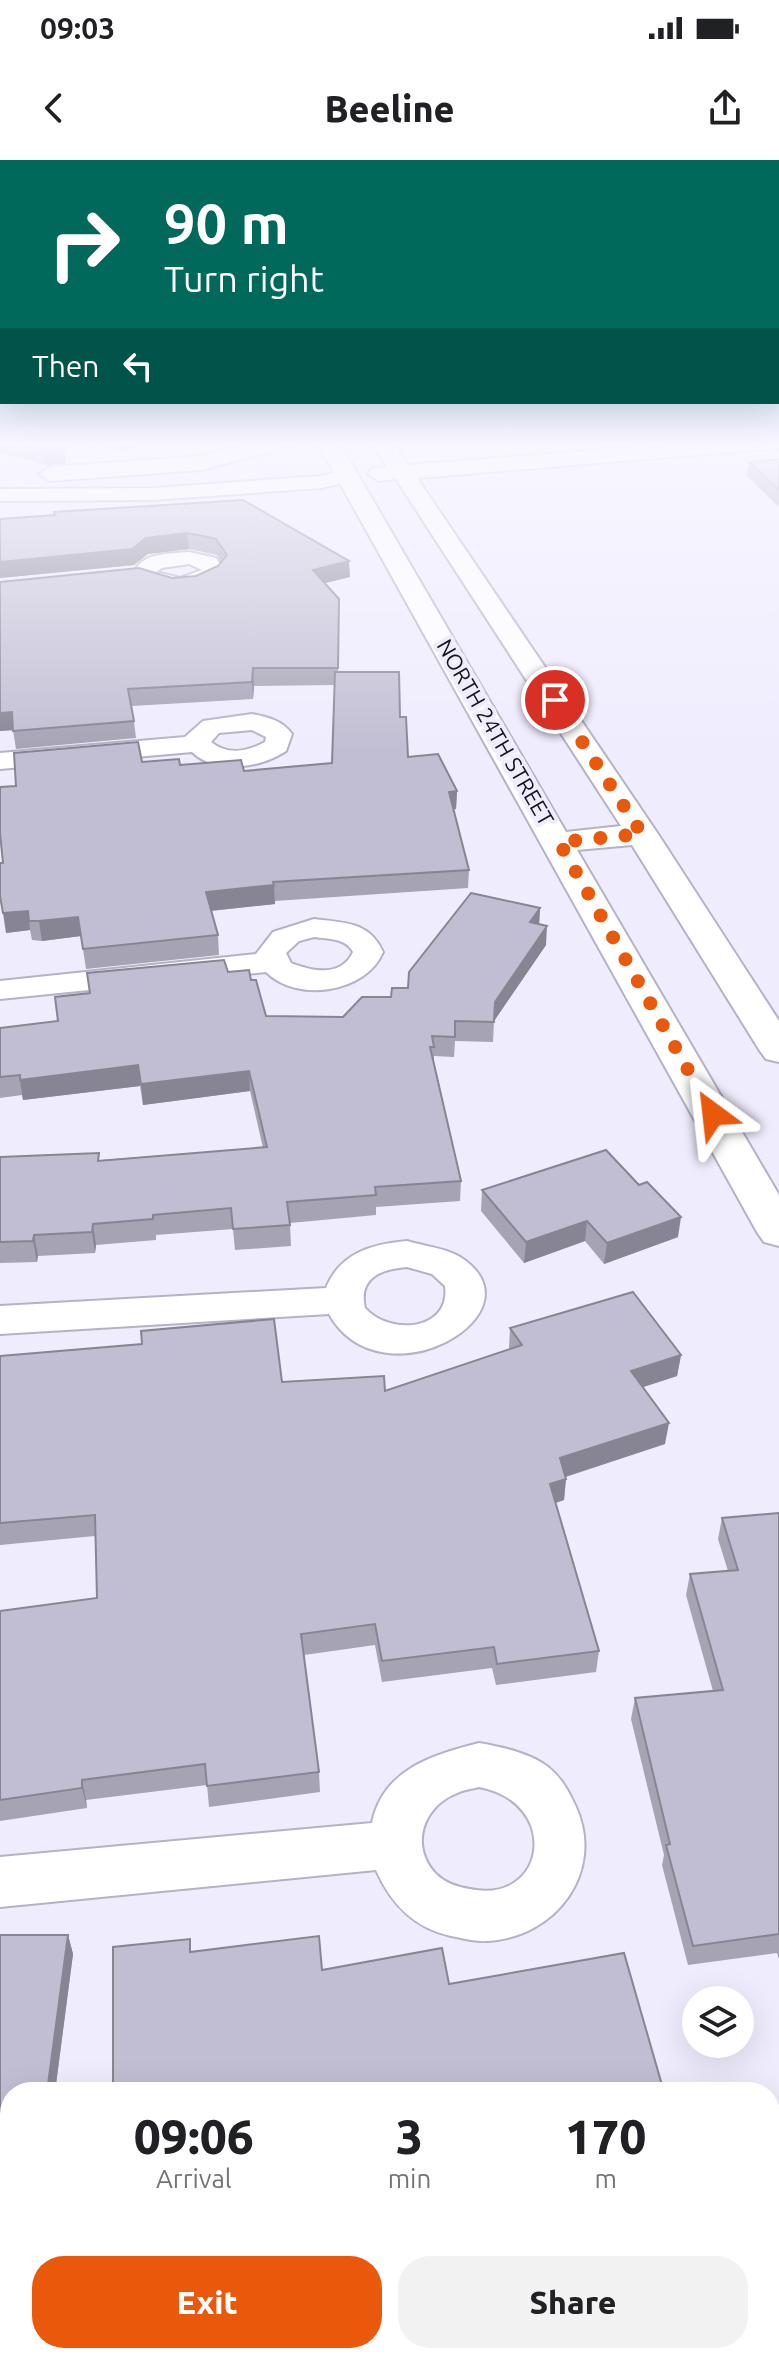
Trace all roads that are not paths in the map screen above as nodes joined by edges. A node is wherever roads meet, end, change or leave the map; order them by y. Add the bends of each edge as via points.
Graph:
1 (388, 545) edge
2 (451, 545) edge
3 (198, 744) dead end
4 (0, 761) edge
5 (642, 834) junction
6 (559, 842) junction
7 (272, 962) dead end
8 (0, 990) edge
9 (779, 1051) edge
10 (779, 1232) edge
11 (342, 1300) dead end
12 (0, 1320) edge
13 (394, 1845) dead end
14 (0, 1882) edge

1 - 6 main road, NORTH 24TH STREET
2 - 5 main road
3 - 4 street
5 - 6 main road
5 - 9 main road
6 - 10 main road, NORTH 24TH STREET
7 - 8 street
11 - 12 street
13 - 14 street

